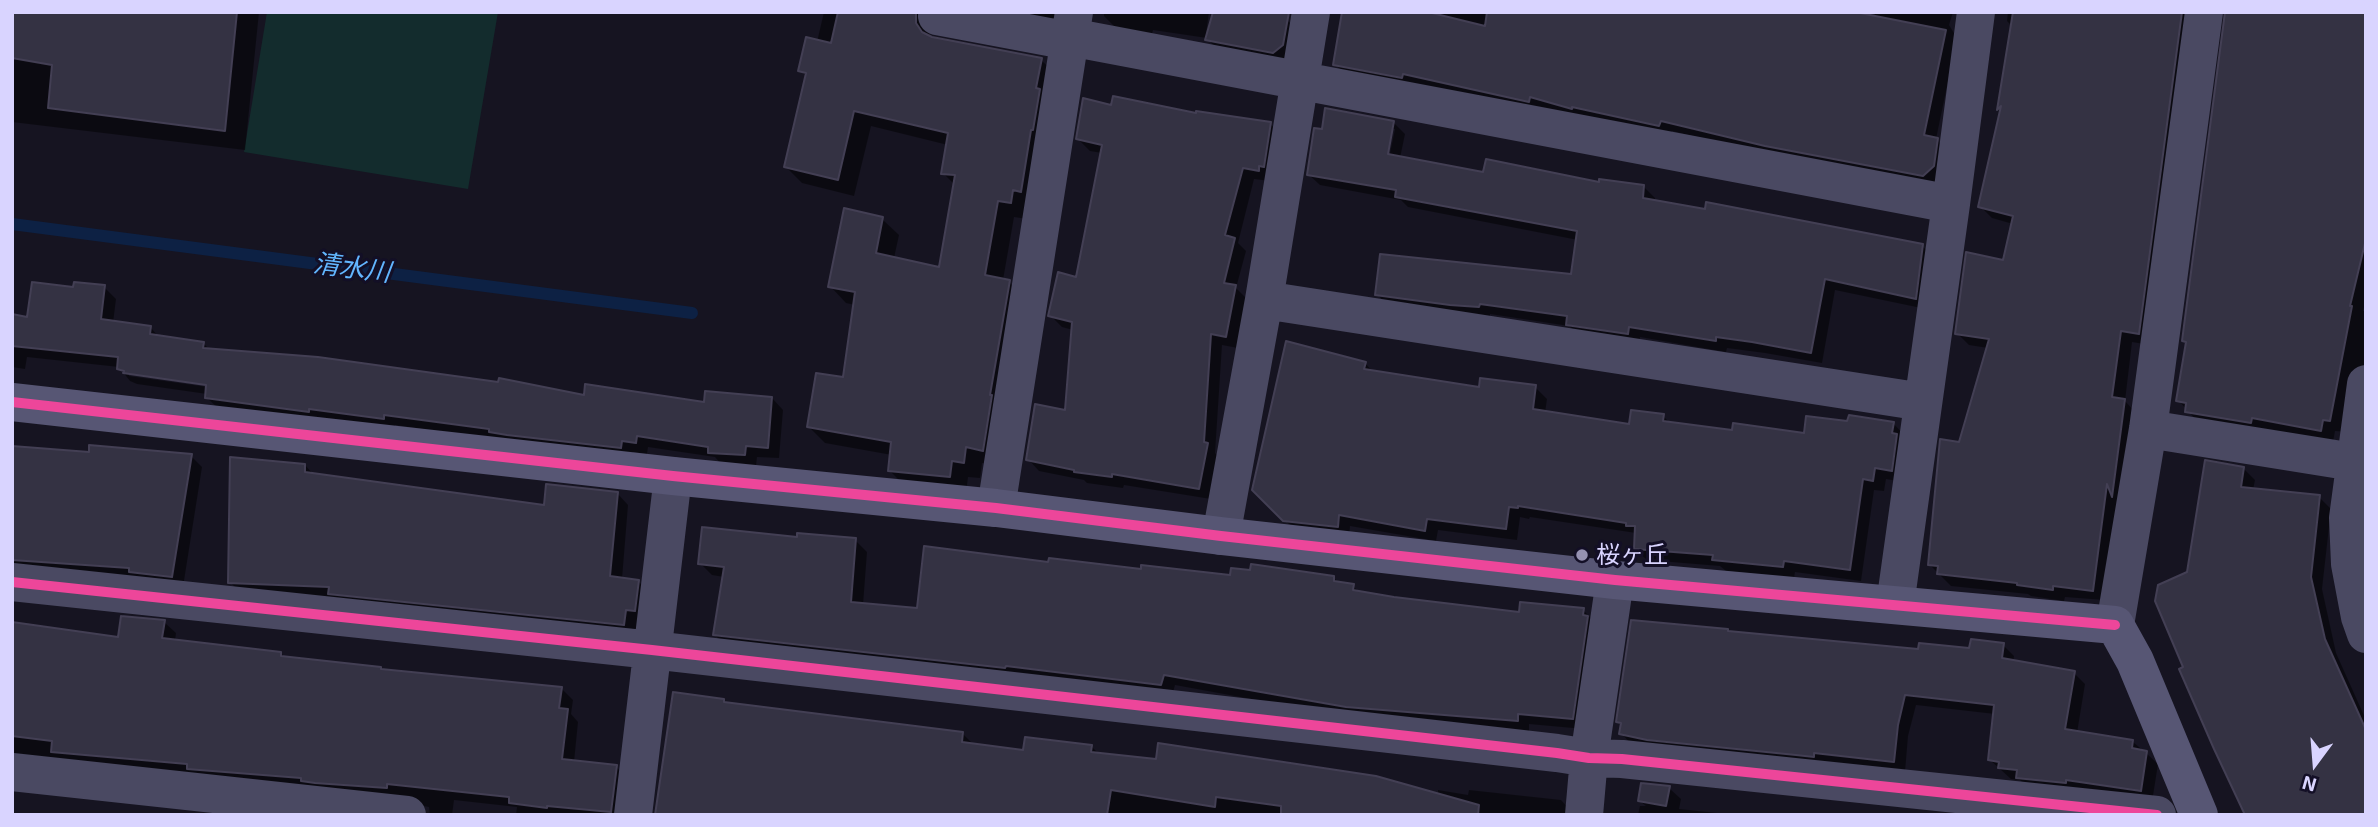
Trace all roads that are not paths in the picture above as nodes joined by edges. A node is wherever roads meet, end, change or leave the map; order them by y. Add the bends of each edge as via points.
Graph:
1 (937, 12) edge
2 (1311, 12) edge
3 (1976, 12) edge
4 (2204, 12) edge
5 (1071, 30) edge
6 (1299, 78) junction
7 (1951, 204) junction
8 (1264, 300) junction
9 (2366, 384) edge
10 (12, 402) edge
11 (1923, 402) junction
12 (2148, 429) junction
13 (2360, 464) edge
14 (673, 476) junction
15 (996, 508) junction
16 (1221, 536) junction
17 (1615, 580) junction
18 (12, 582) edge
19 (1895, 605) junction
20 (2115, 625) junction
21 (2366, 634) edge
22 (652, 650) junction
23 (1589, 758) junction
24 (12, 772) edge
25 (407, 815) edge
26 (632, 815) edge
27 (1584, 815) edge
28 (2157, 815) edge
29 (2199, 815) edge

1 - 5 street via 937,16
2 - 6 street
3 - 7 street
4 - 12 street
5 - 6 street via 1261,75
5 - 15 street
6 - 7 street
6 - 8 street
7 - 11 street
8 - 11 street
8 - 16 street
9 - 13 street
10 - 14 street
11 - 19 street
12 - 13 street
12 - 20 street
13 - 21 street via 2348,518 2350,564
14 - 15 street
14 - 22 street
15 - 16 street
16 - 17 street
17 - 19 street
17 - 23 street
18 - 22 street
19 - 20 street
20 - 29 street via 2136,661
22 - 23 street
22 - 26 street
23 - 27 street
23 - 28 street
24 - 25 street

